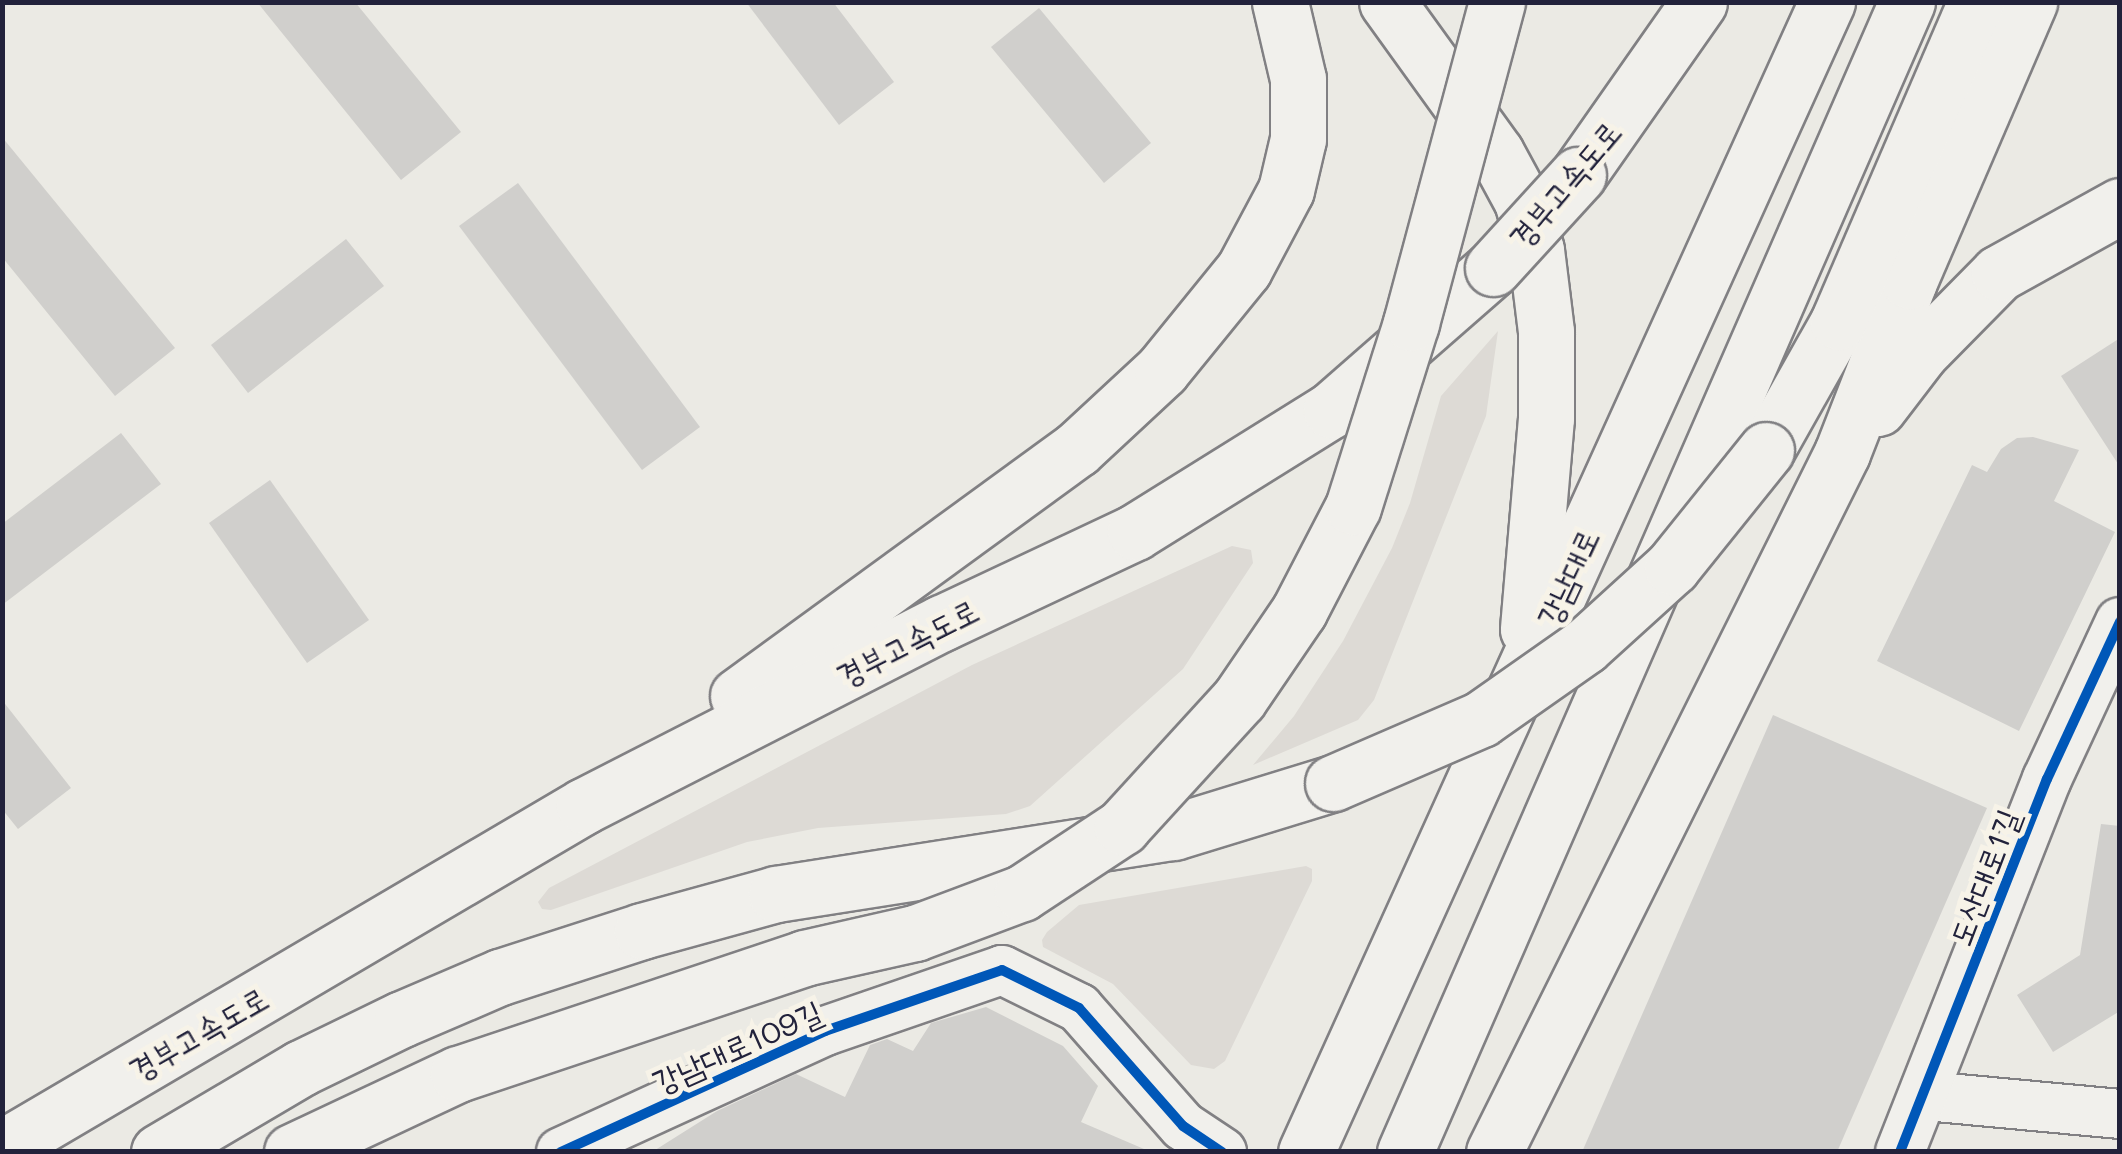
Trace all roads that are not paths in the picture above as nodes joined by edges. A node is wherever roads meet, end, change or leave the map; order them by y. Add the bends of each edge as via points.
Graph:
1 (1280, 2) edge
2 (1387, 2) edge
3 (1497, 2) edge
4 (1699, 2) edge
5 (1827, 2) edge
6 (1907, 2) edge
7 (1976, 2) edge
8 (2029, 2) edge
9 (2120, 206) edge
10 (1842, 453) junction
11 (2120, 622) edge
12 (1525, 669) junction
13 (584, 806) junction
14 (1926, 1096) junction
15 (2120, 1114) edge
16 (2, 1148) edge
17 (160, 1152) edge
18 (292, 1152) edge
19 (562, 1152) edge
20 (1222, 1152) edge
21 (1306, 1152) edge
22 (1406, 1152) edge
23 (1494, 1152) edge
24 (1900, 1152) edge

1 - 13 main road via 1300,112 1286,190 1256,253 1162,370 1077,449 985,519
2 - 12 main road via 1496,153 1522,201 1536,250 1546,332 1546,418
3 - 18 main road, bridge via 1411,323 1353,507 1299,611 1239,698 1122,827 1022,892 915,933 804,958 476,1068
4 - 13 main road, 경부고속도로, bridge via 1578,175 1493,268 1332,410 1135,532
5 - 12 main road, 강남대로
6 - 22 main road
7 - 17 main road, bridge via 1838,322 1766,450 1672,567 1585,646 1481,719 1333,784 1174,832 776,894 500,977 301,1068
8 - 10 main road
9 - 10 main road via 1999,273 1920,353
10 - 23 main road
11 - 14 street, 도산대로1길 via 2048,779
12 - 21 main road, 강남대로
13 - 16 main road, 경부고속도로
14 - 15 street
14 - 24 street, 도산대로1길
19 - 20 street, 강남대로109길 via 825,1031 1002,970 1080,1008 1184,1126

